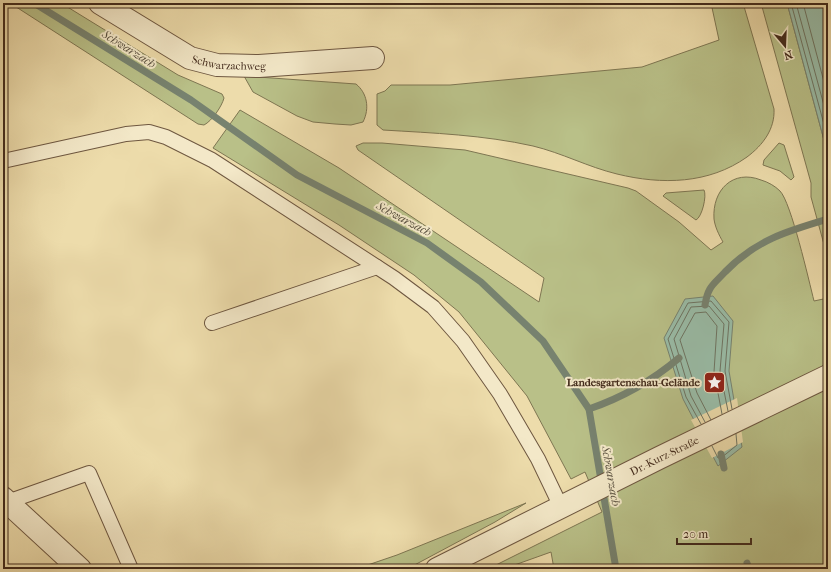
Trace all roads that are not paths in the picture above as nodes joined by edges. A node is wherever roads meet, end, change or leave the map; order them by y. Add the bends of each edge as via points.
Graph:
1 (100, 3) edge
2 (374, 58) dead end
3 (3, 161) edge
4 (377, 267) junction
5 (212, 323) dead end
6 (828, 376) edge
7 (5, 500) edge
8 (561, 507) junction
9 (80, 569) edge
10 (131, 569) edge
11 (438, 569) edge

1 - 2 street, Schwarzachweg via 190,58 217,65 266,66
3 - 4 lane via 126,134 150,132 212,160
4 - 5 lane
4 - 8 lane via 433,307 463,341 538,459
6 - 8 street, Dr.-Kurz-Straße
7 - 9 street
7 - 10 lane via 89,473
8 - 11 street, Dr.-Kurz-Straße

